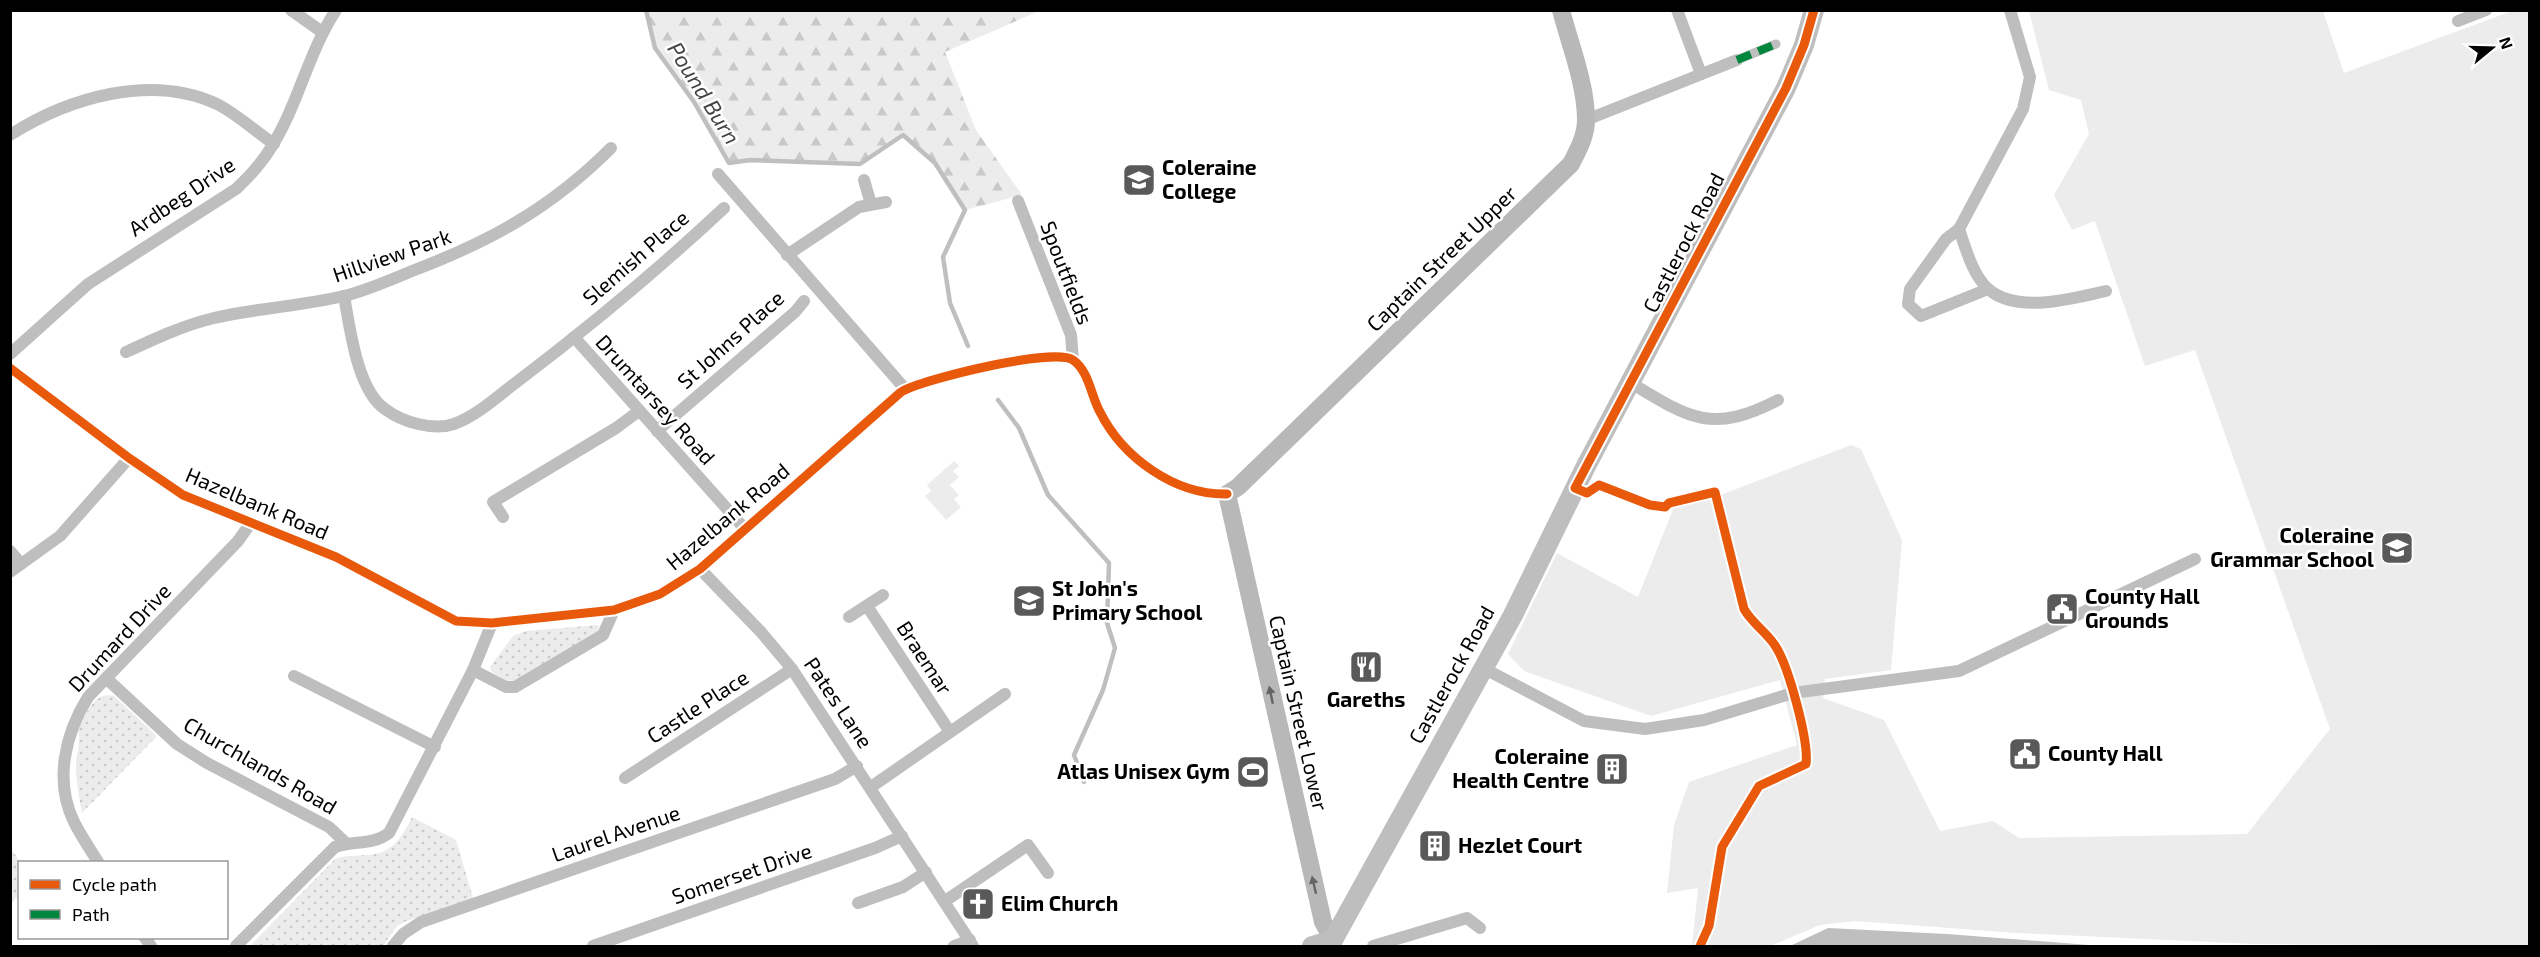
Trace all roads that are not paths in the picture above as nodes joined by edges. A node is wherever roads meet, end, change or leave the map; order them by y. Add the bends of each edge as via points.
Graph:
1 (291, 10) edge
2 (336, 10) edge
3 (1561, 10) edge
4 (1814, 10) edge
5 (2010, 10) edge
6 (2486, 10) edge
7 (1678, 11) edge
8 (2458, 21) dead end
9 (322, 32) junction
10 (1776, 44) dead end
11 (1737, 60) joint
12 (1701, 74) junction
13 (1586, 120) junction
14 (10, 135) edge
15 (274, 144) junction
16 (611, 148) dead end
17 (718, 174) dead end
18 (864, 180) dead end
19 (1018, 201) dead end
20 (885, 202) dead end
21 (871, 204) junction
22 (723, 208) dead end
23 (1959, 229) junction
24 (787, 255) junction
25 (1988, 289) junction
26 (2106, 291) dead end
27 (344, 296) junction
28 (804, 301) dead end
29 (574, 337) junction
30 (126, 352) dead end
31 (10, 354) edge
32 (1073, 360) junction
33 (10, 368) edge
34 (1632, 383) junction
35 (906, 390) junction
36 (1778, 400) dead end
37 (639, 411) junction
38 (657, 431) junction
39 (129, 458) junction
40 (1227, 494) junction
41 (503, 517) dead end
42 (250, 524) junction
43 (745, 529) junction
44 (10, 551) edge
45 (2194, 559) dead end
46 (21, 564) junction
47 (699, 569) junction
48 (10, 572) edge
49 (883, 595) dead end
50 (867, 606) junction
51 (614, 610) junction
52 (849, 617) dead end
53 (492, 623) junction
54 (1483, 668) junction
55 (792, 669) junction
56 (473, 670) junction
57 (294, 676) dead end
58 (106, 678) junction
59 (1005, 694) dead end
60 (950, 732) junction
61 (435, 747) junction
62 (857, 766) junction
63 (625, 778) dead end
64 (871, 787) junction
65 (902, 836) junction
66 (346, 843) junction
67 (97, 861) edge
68 (926, 872) junction
69 (1048, 873) dead end
70 (945, 901) junction
71 (858, 903) dead end
72 (1480, 928) dead end
73 (971, 943) edge
74 (1337, 944) edge
75 (236, 946) edge
76 (393, 946) edge
77 (593, 946) edge
78 (954, 946) edge
79 (1312, 946) edge
80 (1373, 946) edge

1 - 9 street
2 - 9 street, Ardbeg Drive
3 - 13 main road, Captain Street Upper
4 - 34 main road, Castlerock Road via 1786,88
5 - 23 street via 2030,77 2023,108
6 - 8 street
7 - 12 street
9 - 15 street, Ardbeg Drive
10 - 11 street
11 - 12 street
12 - 13 street
13 - 40 main road, Captain Street Upper via 1582,142 1571,164 1322,409
14 - 15 street via 51,112 93,97 177,93 217,105
15 - 31 street, Ardbeg Drive via 256,170 236,189 88,284
16 - 27 street, Hillview Park via 542,208 470,249
17 - 24 street
18 - 21 street
19 - 32 street, Spoutfields via 1071,335
20 - 21 street
21 - 24 street via 849,213
22 - 29 street, Slemish Place
23 - 25 street via 1972,267
23 - 25 street via 1946,239 1910,289 1908,304 1921,316
24 - 35 street
25 - 26 street via 2012,300 2046,303
27 - 29 street, Drumtarsey Road via 368,389 383,409 408,421 454,424 488,404
27 - 30 street, Hillview Park via 213,318
28 - 38 street, St Johns Place
29 - 37 street, Drumtarsey Road
32 - 35 street, Hazelbank Road via 1048,355 924,381
32 - 40 street via 1083,371 1100,412 1127,451 1144,465 1200,493
33 - 39 street, Hazelbank Road
34 - 36 street via 1700,420 1727,420
34 - 54 main road, Castlerock Road
35 - 43 street, Hazelbank Road
37 - 38 street, Drumtarsey Road
37 - 41 street via 616,429 493,502
38 - 43 street, Drumtarsey Road
39 - 42 street, Hazelbank Road via 183,495
39 - 46 street via 60,536
74 -> 40 main road, Captain Street Lower via 1323,922
42 - 53 street, Hazelbank Road via 336,557 456,621
42 - 58 street, Drumard Drive
43 - 47 street, Hazelbank Road
44 - 46 street
45 - 54 street via 1959,671 1793,693 1704,720 1645,729 1584,722
46 - 48 street
47 - 51 street, Hazelbank Road via 660,594
47 - 55 street, Pates Lane
49 - 50 street
50 - 52 street
50 - 60 street, Braemar
51 - 53 street, Hazelbank Road
51 - 56 street via 603,635 514,687 506,687
53 - 56 street, Churchlands Road
54 - 74 main road, Castlerock Road
55 - 62 street, Pates Lane
55 - 63 street, Castle Place
56 - 61 street, Churchlands Road
57 - 61 street
58 - 66 street, Churchlands Road via 177,744 329,827
58 - 67 street, Drumard Drive via 75,717 63,775 74,823
59 - 60 street
60 - 64 street
61 - 66 street, Churchlands Road via 389,833 378,841
62 - 64 street, Pates Lane
62 - 76 street, Laurel Avenue via 824,783 421,922
64 - 65 street, Pates Lane
65 - 68 street, Pates Lane
65 - 77 street, Somerset Drive
66 - 75 street via 335,847
68 - 70 street, Pates Lane
68 - 71 street via 903,887
69 - 70 street via 1028,845
70 - 73 street, Pates Lane
72 - 80 street via 1467,918 1451,920
73 - 78 street, Pates Lane
74 - 79 main road

